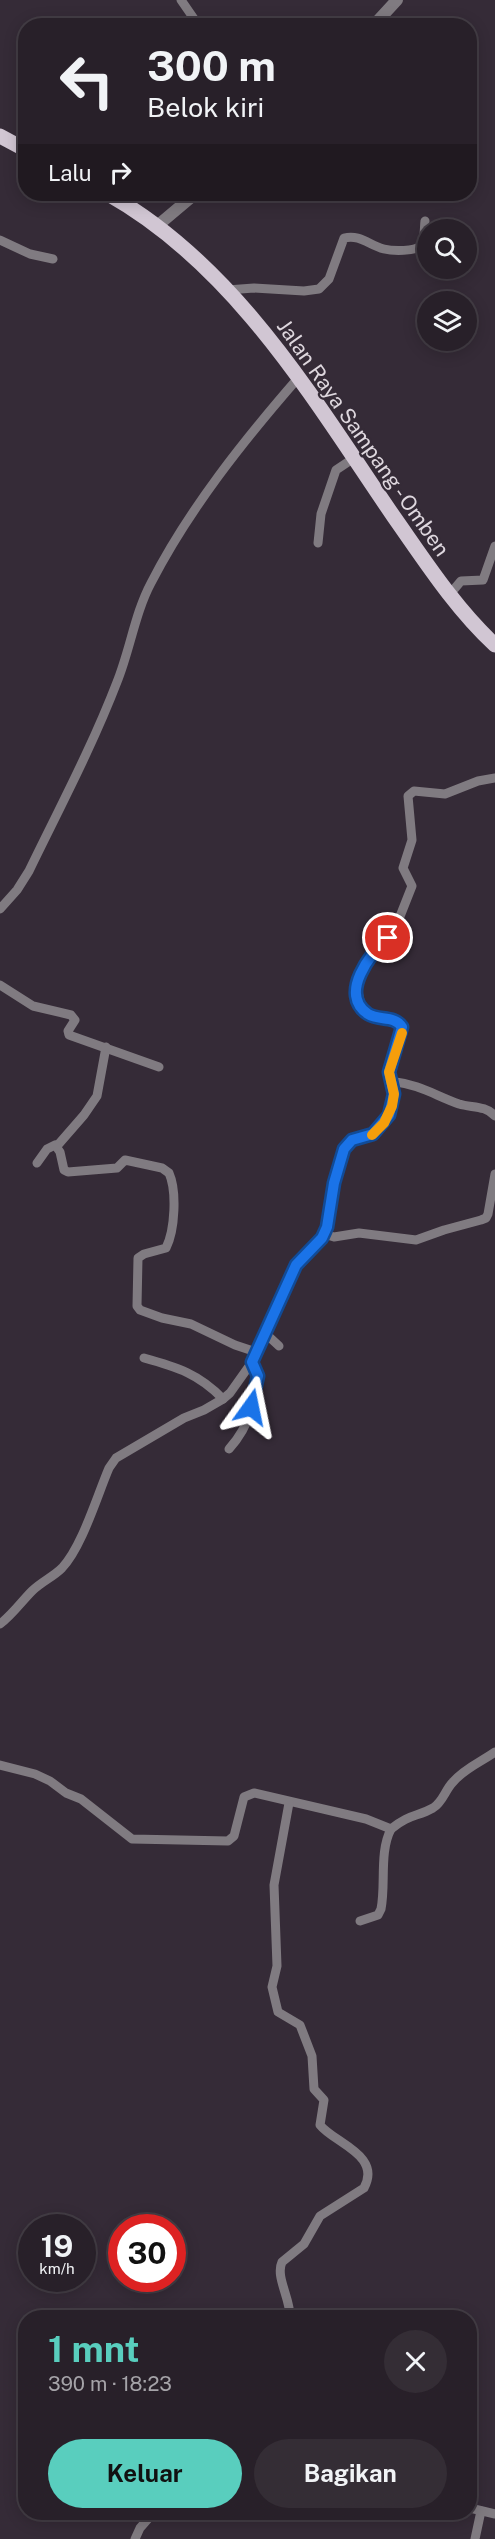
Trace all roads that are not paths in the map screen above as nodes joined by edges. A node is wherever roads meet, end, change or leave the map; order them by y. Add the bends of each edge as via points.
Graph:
1 (181, 0) edge
2 (397, 0) edge
3 (193, 18) edge
4 (380, 18) edge
5 (0, 136) edge
6 (18, 146) edge
7 (119, 201) edge
8 (187, 201) edge
9 (157, 226) junction
10 (0, 240) edge
11 (417, 246) edge
12 (53, 259) dead end
13 (226, 290) junction
14 (299, 377) junction
15 (354, 458) junction
16 (318, 543) dead end
17 (495, 546) edge
18 (450, 594) junction
19 (495, 645) edge
20 (495, 778) edge
21 (0, 909) edge
22 (0, 985) edge
23 (106, 1047) junction
24 (159, 1067) dead end
25 (390, 1081) junction
26 (495, 1116) edge
27 (57, 1146) junction
28 (37, 1163) dead end
29 (495, 1174) edge
30 (324, 1234) junction
31 (265, 1333) junction
32 (279, 1346) dead end
33 (256, 1352) junction
34 (144, 1358) dead end
35 (252, 1362) junction
36 (223, 1399) junction
37 (229, 1449) dead end
38 (0, 1624) edge
39 (495, 1752) edge
40 (0, 1765) edge
41 (289, 1803) junction
42 (392, 1829) junction
43 (360, 1921) dead end
44 (290, 2310) edge
45 (477, 2510) edge
46 (481, 2511) junction
47 (495, 2514) edge
48 (147, 2520) edge
49 (135, 2539) edge
50 (475, 2539) edge

1 - 3 street
2 - 4 street
5 - 6 main road
7 - 9 main road, Jalan Raya Sampang - Omben
8 - 9 street
9 - 13 main road, Jalan Raya Sampang - Omben
10 - 12 street via 30,254
11 - 13 street via 382,249 353,236 344,238 329,279 320,289
13 - 14 main road, Jalan Raya Sampang - Omben
14 - 15 main road, Jalan Raya Sampang - Omben
14 - 21 street via 261,420 171,546 144,599 127,658 90,746 29,871
15 - 16 street via 336,470 321,514
15 - 18 main road, Jalan Raya Sampang - Omben
17 - 18 street via 483,580 461,581
18 - 19 main road, Jalan Raya Sampang - Omben
20 - 25 street via 446,794 414,791 408,796 412,840 403,868 412,886 395,929 369,957 357,988 361,1005 369,1015 398,1022 402,1027
22 - 23 street via 33,1006 71,1014 75,1020 69,1035
23 - 24 street
23 - 27 street via 97,1096
25 - 26 street via 424,1088 463,1105 486,1108
25 - 30 street via 393,1098 384,1123 373,1134 352,1140 344,1149
27 - 28 street via 47,1149
27 - 33 street via 68,1172 117,1168 125,1160 169,1173 173,1228 165,1250 138,1258 137,1306
29 - 30 street via 488,1214 481,1220 416,1240 359,1233 334,1237
30 - 31 street via 296,1265
31 - 32 street
31 - 33 street
33 - 35 street
34 - 36 street via 194,1375
35 - 36 street
35 - 37 street via 258,1376 254,1396 243,1428
36 - 38 street via 116,1458 68,1560
39 - 42 street via 452,1782 433,1808 404,1818
40 - 41 street via 50,1781 138,1840 228,1841 233,1839 246,1795 259,1794
41 - 42 street via 366,1819
41 - 44 street via 274,1885 274,2004 278,2012 300,2025 312,2056 314,2089 324,2100 320,2126 354,2150 364,2162 367,2175 364,2188 320,2216 304,2244 282,2262 280,2275
42 - 43 street via 388,1836 381,1910 378,1915
45 - 46 street
46 - 47 street
46 - 50 street
48 - 49 street

